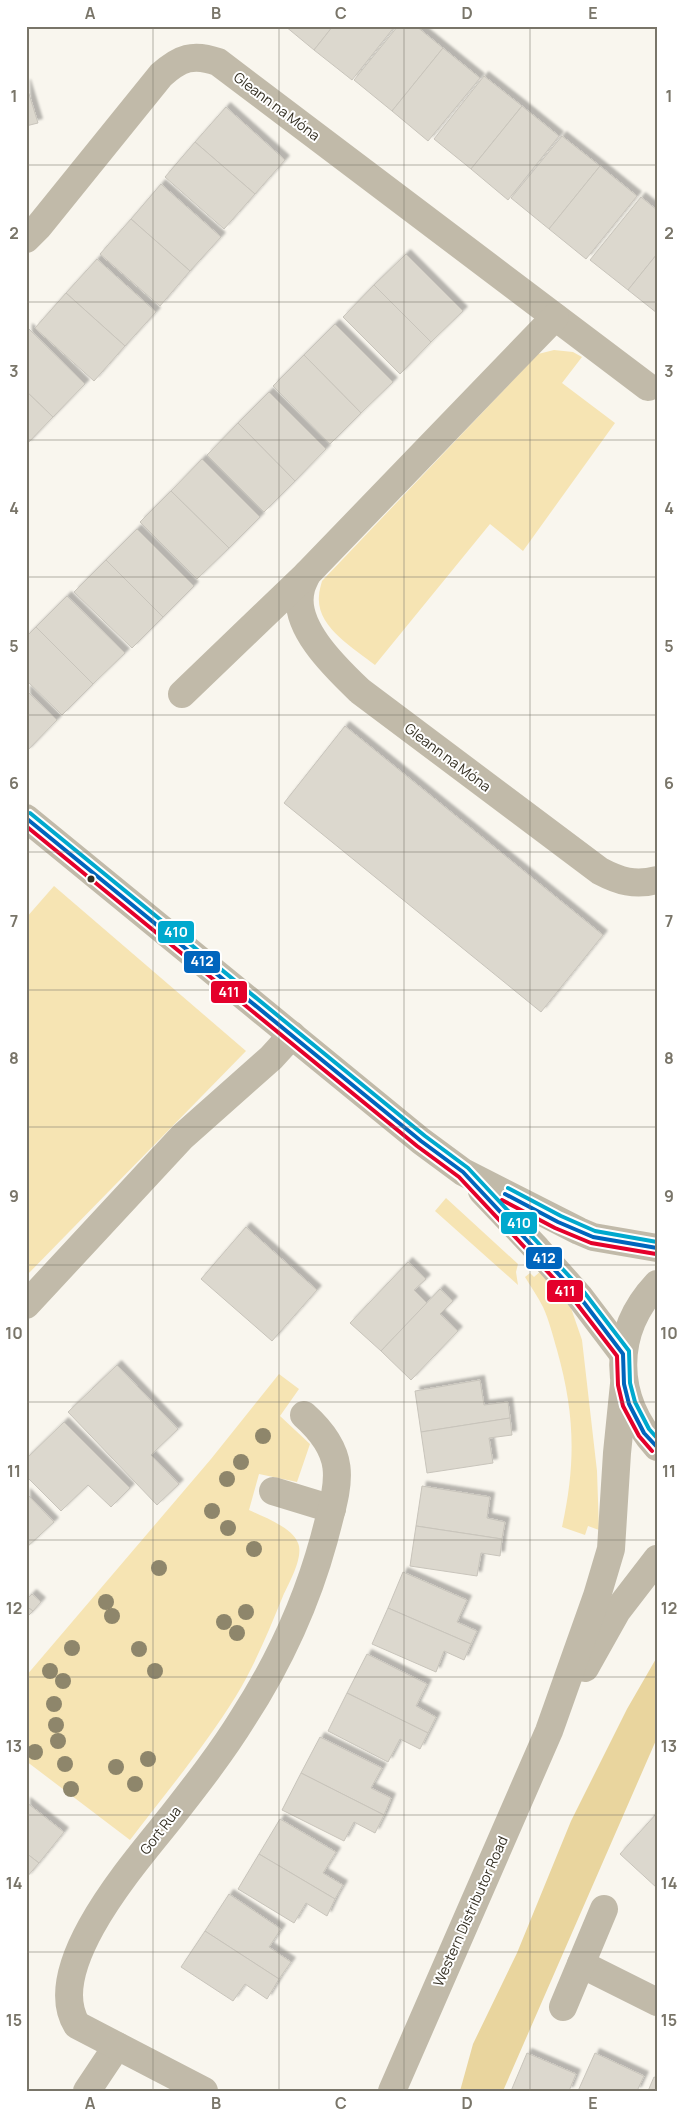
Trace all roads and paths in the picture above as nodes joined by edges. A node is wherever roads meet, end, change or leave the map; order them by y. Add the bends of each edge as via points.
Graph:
1 (26, 239) edge
2 (555, 317) junction
3 (648, 387) dead end
4 (306, 574) junction
5 (182, 694) dead end
6 (26, 818) edge
7 (657, 880) edge
8 (292, 1035) junction
9 (463, 1172) junction
10 (657, 1248) edge
11 (657, 1284) edge
12 (26, 1305) edge
13 (623, 1354) junction
14 (624, 1384) junction
15 (304, 1415) dead end
16 (657, 1447) edge
17 (273, 1491) dead end
18 (332, 1509) junction
19 (657, 1559) edge
20 (549, 1731) junction
21 (604, 1909) dead end
22 (581, 1964) junction
23 (657, 2002) edge
24 (562, 2007) dead end
25 (117, 2046) junction
26 (88, 2091) edge
27 (204, 2091) edge
28 (392, 2091) edge

1 - 2 street, Gleann na Móna via 161,75 187,58 206,57 218,62
2 - 3 street, Gleann na Móna
2 - 4 street
4 - 5 street
4 - 7 street, Gleann na Móna via 300,590 301,608 312,638 330,663 360,690 600,871 628,882
6 - 8 street
8 - 9 street
8 - 12 street via 182,1138
9 - 10 street via 579,1232
9 - 13 street via 553,1266
11 - 13 street via 646,1296 628,1332
13 - 14 street
14 - 16 street via 629,1404 644,1432
14 - 20 street, Western Distributor Road via 611,1549
15 - 18 street, Gort Rua via 321,1430 336,1458 336,1490
17 - 18 street
18 - 25 street, Gort Rua via 302,1602 260,1691 228,1742 114,1890 91,1927 76,1960 68,1991 70,2014 77,2025
19 - 20 street, Western Distributor Road via 617,1611
20 - 28 street, Western Distributor Road
21 - 22 street
22 - 23 street
22 - 24 street
25 - 26 street
25 - 27 street, Gort Rua

